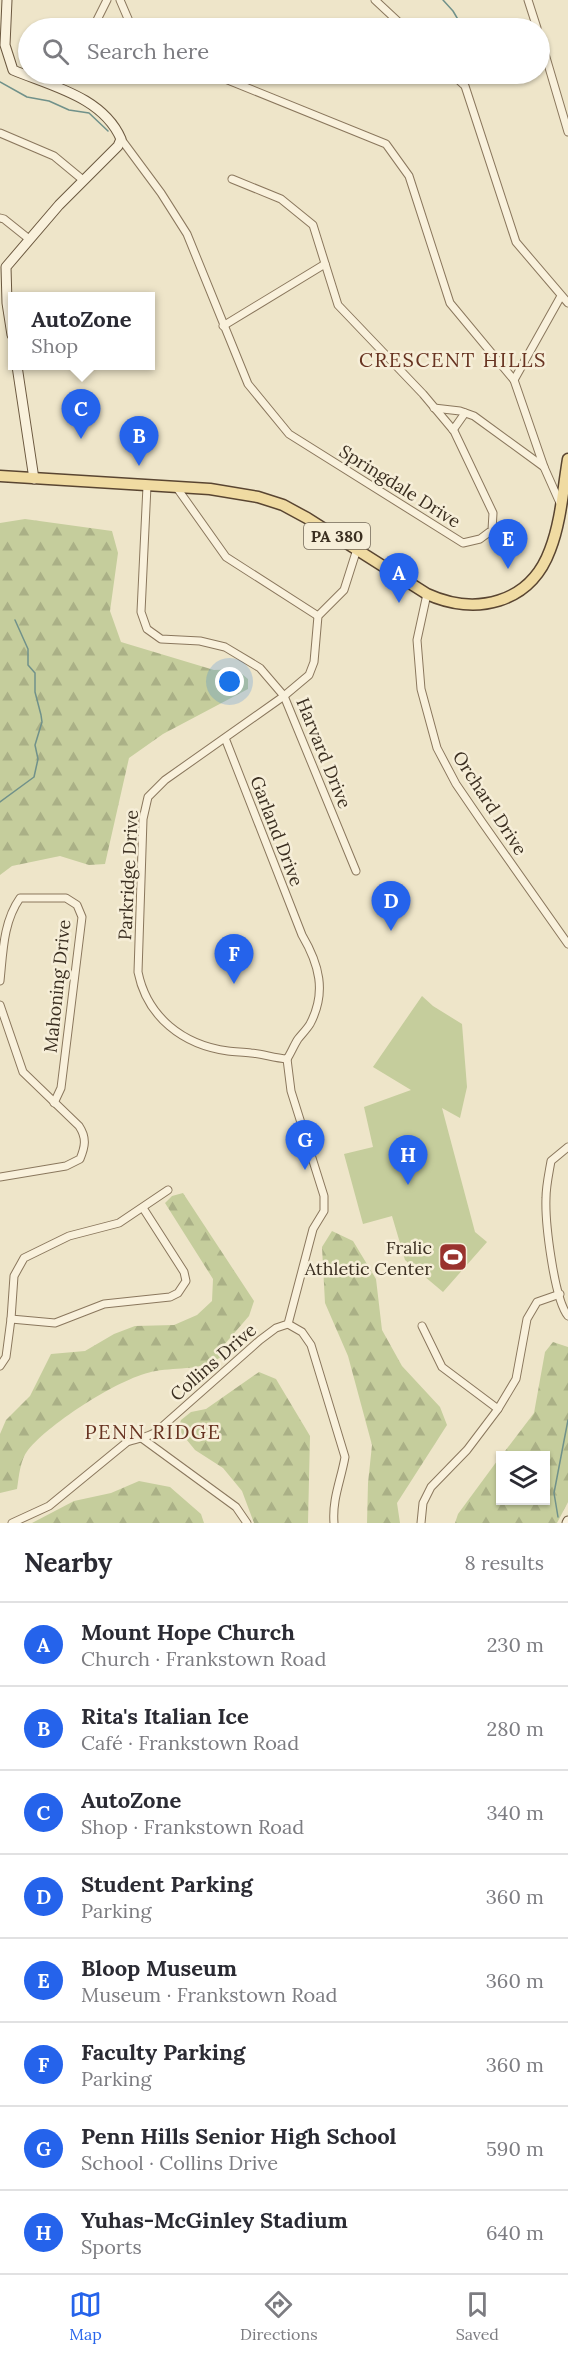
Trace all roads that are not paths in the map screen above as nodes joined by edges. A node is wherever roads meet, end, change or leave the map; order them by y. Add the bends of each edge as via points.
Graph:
1 (7, 0) edge
2 (106, 0) edge
3 (120, 0) edge
4 (375, 0) edge
5 (528, 0) edge
6 (98, 18) edge
7 (128, 18) edge
8 (394, 18) edge
9 (534, 18) edge
10 (18, 72) edge
11 (550, 72) edge
12 (47, 84) edge
13 (238, 84) edge
14 (463, 84) edge
15 (568, 132) edge
16 (0, 133) edge
17 (121, 139) junction
18 (232, 179) dead end
19 (83, 180) junction
20 (0, 218) edge
21 (28, 239) junction
22 (325, 264) junction
23 (561, 296) junction
24 (568, 303) edge
25 (8, 309) edge
26 (223, 326) junction
27 (18, 370) edge
28 (514, 380) junction
29 (434, 408) junction
30 (465, 413) junction
31 (453, 430) junction
32 (568, 459) edge
33 (544, 467) junction
34 (0, 476) edge
35 (34, 478) junction
36 (147, 486) junction
37 (177, 488) junction
38 (560, 503) junction
39 (357, 549) junction
40 (427, 594) junction
41 (318, 616) junction
42 (284, 696) junction
43 (225, 738) junction
44 (356, 870) dead end
45 (2, 941) edge
46 (568, 944) edge
47 (0, 981) edge
48 (0, 1005) edge
49 (287, 1059) junction
50 (54, 1103) junction
51 (568, 1147) edge
52 (0, 1177) edge
53 (168, 1190) dead end
54 (143, 1208) junction
55 (560, 1294) junction
56 (568, 1316) edge
57 (11, 1319) junction
58 (288, 1324) junction
59 (422, 1326) dead end
60 (0, 1366) edge
61 (498, 1409) junction
62 (143, 1439) junction
63 (12, 1523) edge
64 (247, 1523) edge
65 (334, 1523) edge
66 (421, 1523) edge

1 - 10 street via 5,45 13,70
2 - 6 street
3 - 7 street
4 - 8 street
5 - 9 street
11 - 15 street
12 - 17 street via 101,111
13 - 28 street via 386,144 409,176 450,303
14 - 23 street via 516,242
16 - 19 street via 54,156
17 - 19 street
17 - 26 street, Springdale Drive via 187,234
18 - 22 street, Springdale Drive via 281,199 313,225
19 - 21 street
20 - 21 street
21 - 25 street via 6,267
22 - 26 street
22 - 29 street, Springdale Drive via 338,305
23 - 24 street
23 - 28 street
26 - 31 street, Springdale Drive via 248,384 289,434 463,543 480,539 492,530 493,513
27 - 35 street
28 - 33 street
29 - 30 street
29 - 31 street, Springdale Drive
30 - 31 street
30 - 33 street via 486,423
32 - 38 main road, PA 380
33 - 38 street
34 - 35 main road, PA 380
35 - 36 main road, PA 380
36 - 37 main road, PA 380
36 - 42 street, Harvard Drive via 141,612 147,629 161,639 225,647 260,668
37 - 39 main road, PA 380 via 229,491 270,501 308,518
37 - 41 street via 226,557
38 - 40 main road, PA 380 via 547,558 531,581 514,594 491,603 467,605
39 - 40 main road, PA 380
39 - 41 street via 344,590
40 - 46 street, Orchard Drive via 417,640 421,688 437,748 456,784
41 - 42 street, Parkridge Drive via 309,675
42 - 43 street, Parkridge Drive
42 - 44 street, Harvard Drive
43 - 49 street, Garland Drive via 302,935 314,955 320,981 310,1024
43 - 49 street, Parkridge Drive via 165,780 148,797 143,819 138,972 141,988 163,1022 198,1044
45 - 47 street
45 - 50 street, Mahoning Drive via 20,898 66,898 77,905 82,917 61,1088
48 - 50 street via 23,1072
49 - 58 street via 291,1091 324,1196 324,1211 312,1229
50 - 52 street via 84,1134 80,1159 66,1166
51 - 55 street via 551,1161 546,1197 551,1256
53 - 54 street
54 - 57 street via 119,1223 69,1236 24,1258 14,1276
54 - 57 street via 184,1272 186,1281 178,1293 104,1304 55,1323
55 - 56 street
55 - 61 street via 537,1302 527,1319 516,1378
57 - 60 street via 6,1357
58 - 62 street, Collins Drive via 260,1340 156,1432
58 - 65 street via 302,1332 311,1345 345,1457 334,1495
59 - 61 street via 442,1367
61 - 66 street via 467,1450 431,1487 423,1503
62 - 63 street, Collins Drive via 128,1442 49,1506
62 - 64 street via 236,1507

